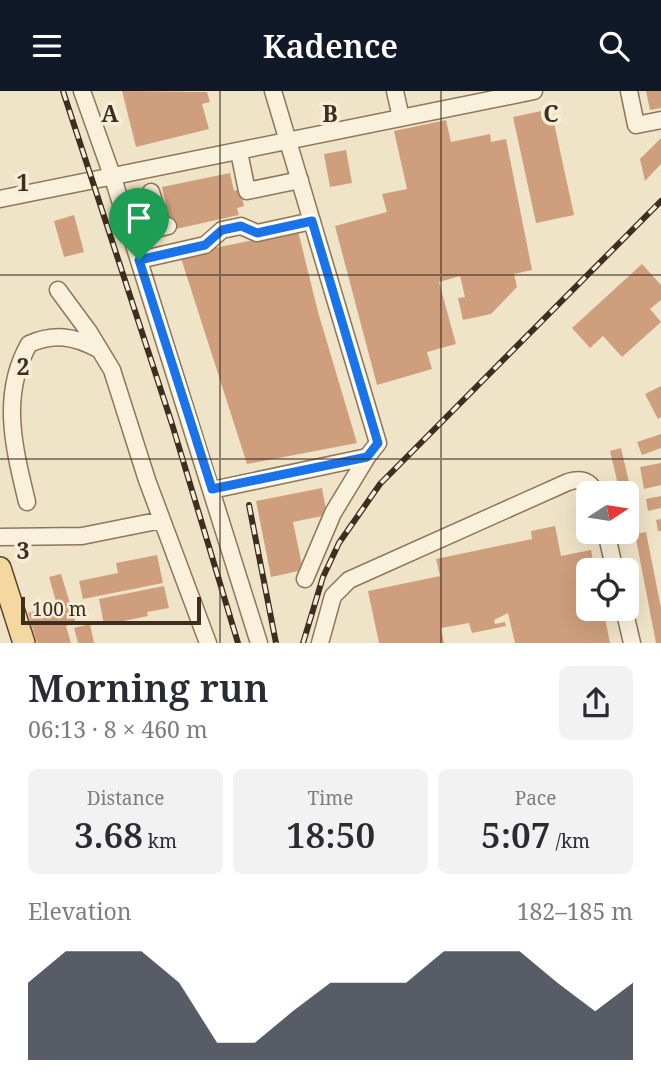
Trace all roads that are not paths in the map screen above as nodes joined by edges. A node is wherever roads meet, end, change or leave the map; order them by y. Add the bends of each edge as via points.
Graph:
1 (82, 91) edge
2 (273, 91) edge
3 (395, 91) edge
4 (534, 91) edge
5 (629, 91) edge
6 (494, 95) edge
7 (401, 118) junction
8 (661, 120) edge
9 (288, 142) junction
10 (239, 152) junction
11 (113, 178) junction
12 (300, 180) junction
13 (151, 192) dead end
14 (0, 199) edge
15 (312, 221) junction
16 (131, 235) junction
17 (139, 260) junction
18 (58, 290) dead end
19 (100, 351) junction
20 (367, 457) junction
21 (584, 481) edge
22 (212, 489) junction
23 (27, 502) dead end
24 (162, 520) junction
25 (0, 537) edge
26 (0, 568) edge
27 (305, 579) dead end
28 (627, 621) edge
29 (24, 643) edge
30 (208, 643) edge
31 (259, 643) edge
32 (320, 643) edge
33 (632, 643) edge

1 - 11 street
2 - 9 street
3 - 7 street
4 - 6 street
5 - 8 street via 636,125
6 - 7 street
7 - 9 street
9 - 10 street
9 - 12 street
10 - 11 street
10 - 12 street via 247,191
11 - 14 street
11 - 16 street
12 - 15 street
13 - 16 street via 165,226
15 - 17 street via 257,233 241,226 222,230 205,245
15 - 20 street via 378,443
16 - 17 street
17 - 22 street
18 - 19 street
19 - 23 street via 78,338 57,337 29,344 23,353 8,408
19 - 24 street via 112,370
20 - 22 street
20 - 27 street via 333,513
21 - 32 street via 568,482 349,580 333,596
22 - 31 street
24 - 25 street via 82,536
24 - 30 street
26 - 29 main road
28 - 33 street

